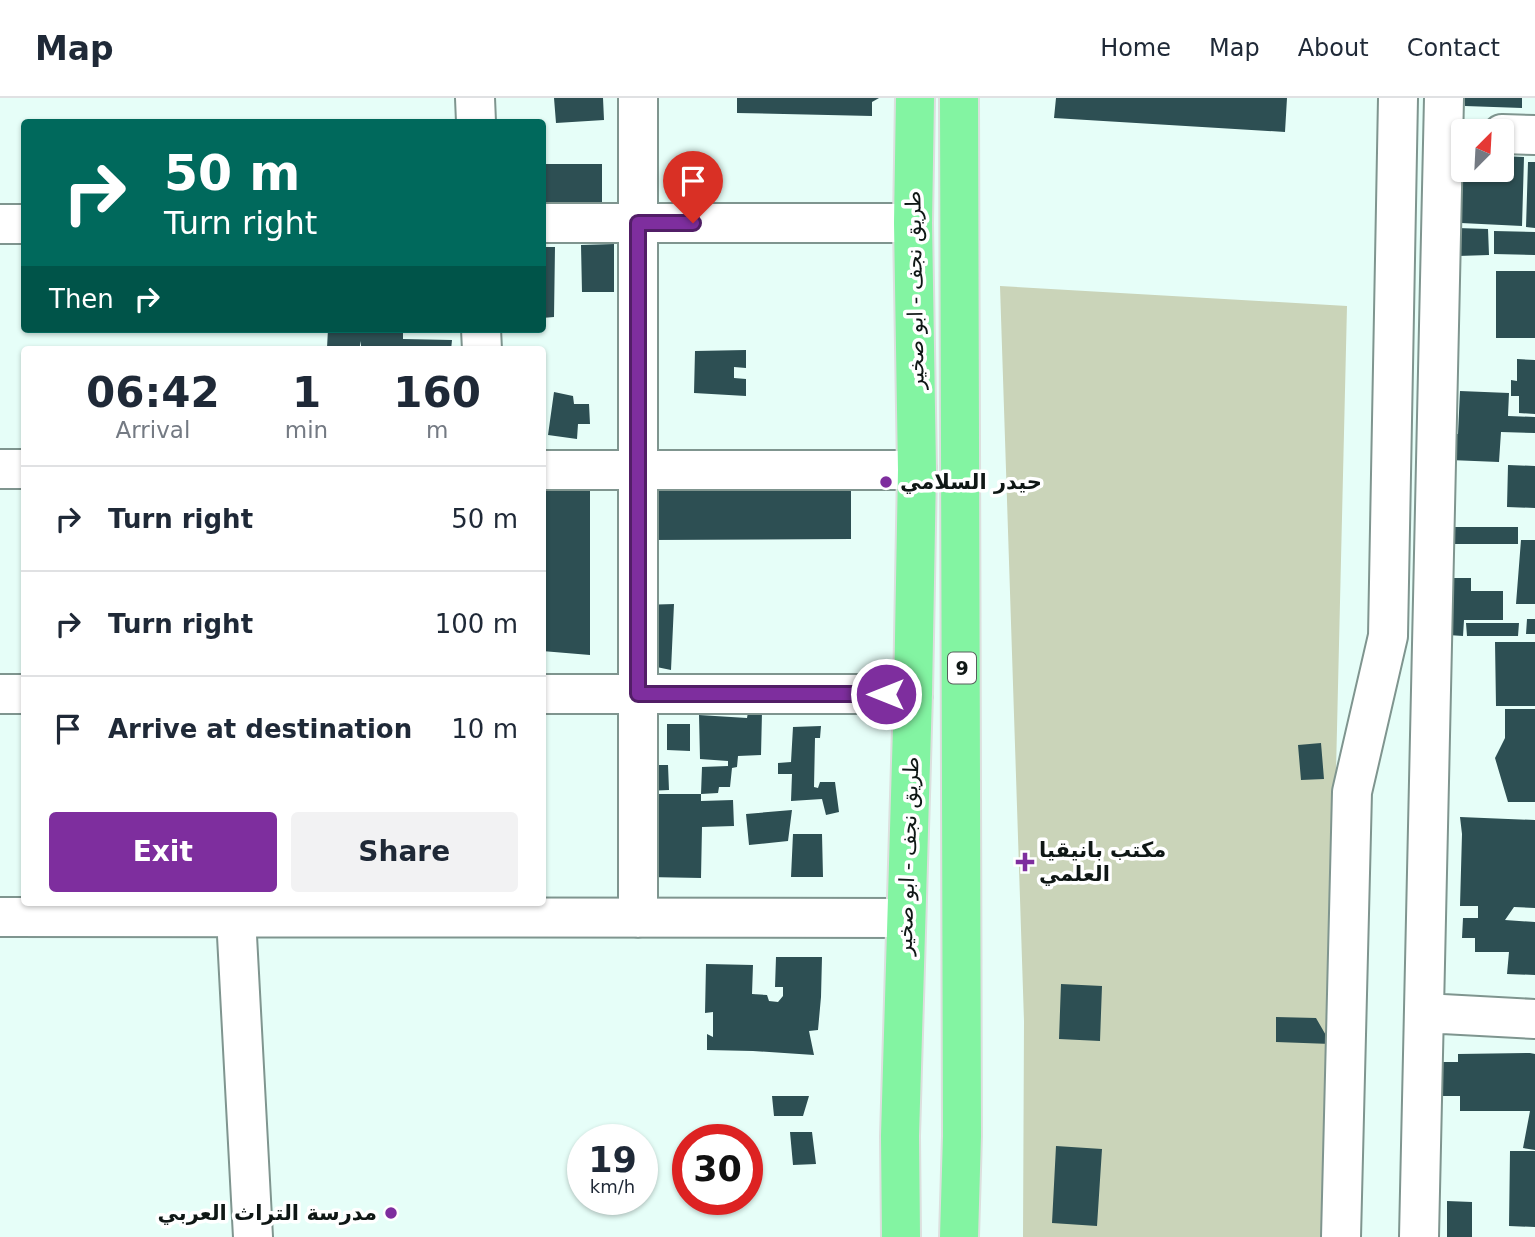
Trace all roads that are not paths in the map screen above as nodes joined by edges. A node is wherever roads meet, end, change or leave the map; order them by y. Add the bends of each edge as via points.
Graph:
1 (475, 98) edge
2 (638, 98) edge
3 (915, 98) edge
4 (959, 98) edge
5 (1398, 98) edge
6 (475, 119) edge
7 (1450, 121) edge
8 (1514, 134) edge
9 (1535, 135) edge
10 (546, 223) edge
11 (638, 223) junction
12 (913, 223) junction
13 (0, 224) edge
14 (21, 224) edge
15 (0, 468) edge
16 (21, 469) edge
17 (546, 470) edge
18 (638, 470) junction
19 (917, 470) junction
20 (1388, 636) junction
21 (1432, 638) junction
22 (0, 694) edge
23 (21, 694) edge
24 (546, 694) edge
25 (638, 694) junction
26 (913, 694) junction
27 (497, 910) edge
28 (0, 917) edge
29 (236, 917) junction
30 (638, 918) junction
31 (906, 918) junction
32 (1424, 1013) junction
33 (1535, 1019) edge
34 (900, 1136) junction
35 (962, 1136) junction
36 (253, 1237) edge
37 (901, 1237) edge
38 (959, 1237) edge
39 (1341, 1237) edge
40 (1419, 1237) edge

1 - 6 street
2 - 11 street
3 - 12 highway, طريق نجف - ابو صخير
4 - 35 highway, 9
5 - 20 street
7 - 21 street
8 - 9 street
10 - 11 street
11 - 12 street
11 - 18 street
12 - 19 highway, طريق نجف - ابو صخير
13 - 14 street
15 - 16 street
17 - 18 street
18 - 19 street
18 - 25 street
19 - 26 highway, طريق نجف - ابو صخير
20 - 21 street
20 - 39 street via 1352,792
21 - 32 street
22 - 23 street
24 - 25 street
25 - 26 street
25 - 30 street
26 - 31 highway, طريق نجف - ابو صخير
27 - 29 street
27 - 30 street
28 - 29 street
29 - 36 street
30 - 31 street
31 - 34 highway, طريق نجف - ابو صخير
32 - 33 street
32 - 40 street
34 - 35 highway via 914,1146 931,1149 948,1146
34 - 37 highway, طريق نجف - ابو صخير
35 - 38 highway, 9

